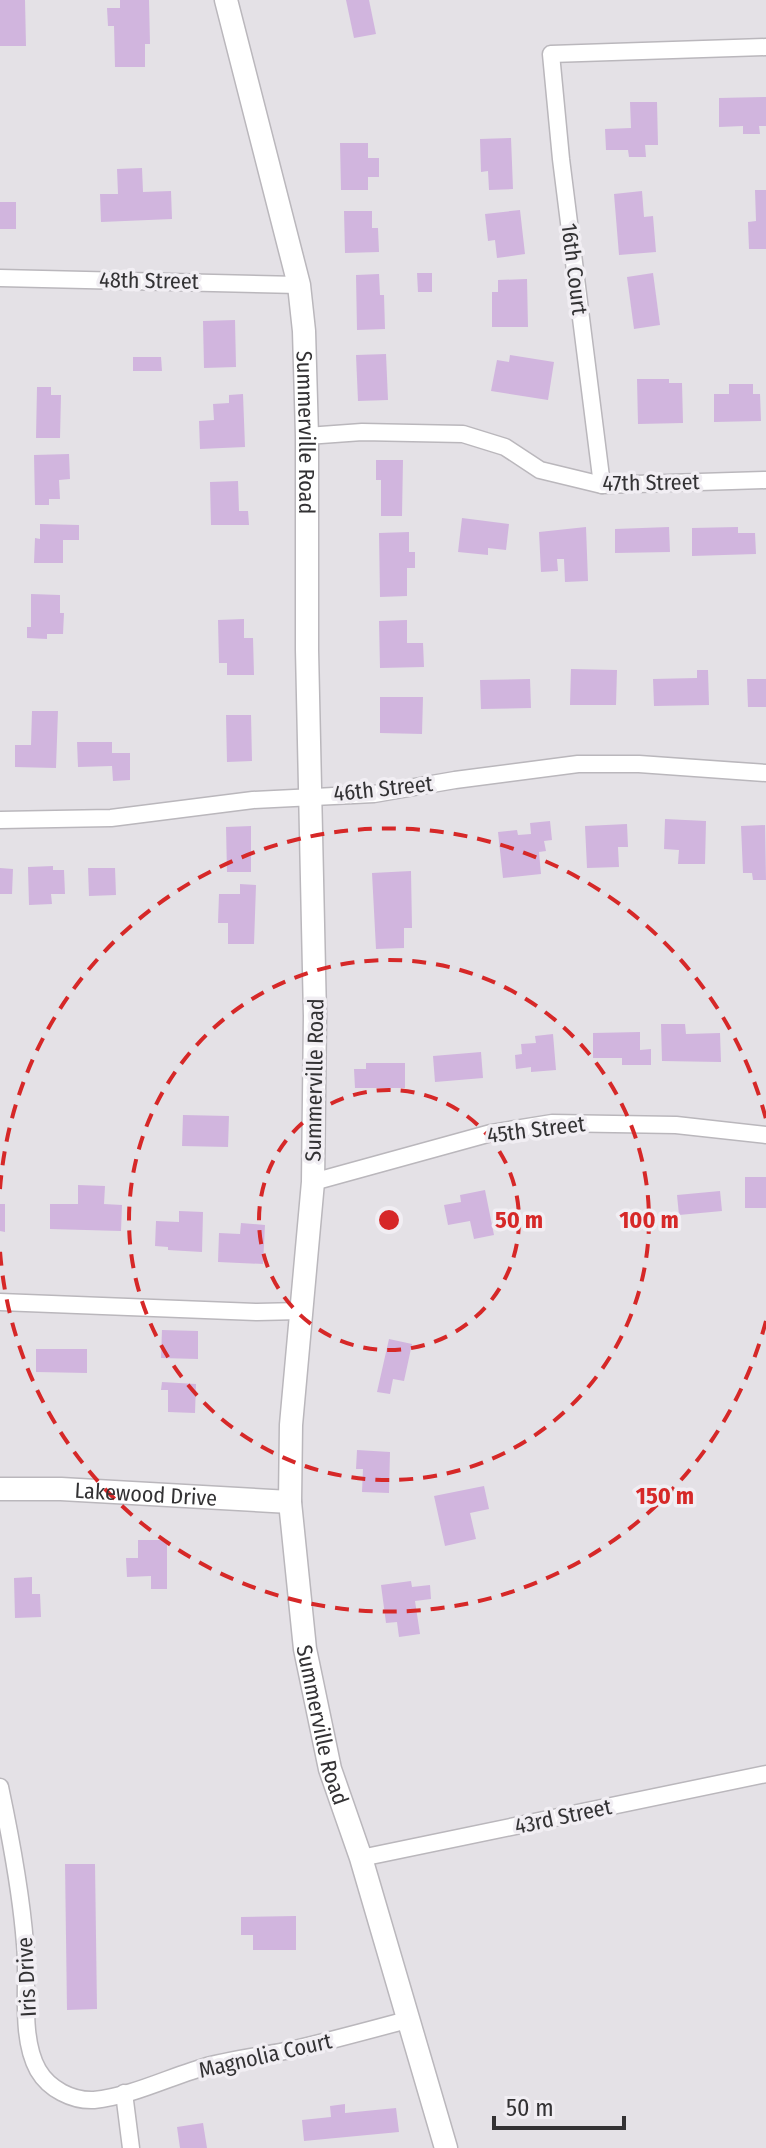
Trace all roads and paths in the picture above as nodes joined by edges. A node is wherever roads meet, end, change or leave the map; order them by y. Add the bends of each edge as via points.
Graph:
1 (226, 0) edge
2 (766, 47) edge
3 (0, 278) edge
4 (299, 285) junction
5 (307, 436) junction
6 (766, 480) edge
7 (602, 485) junction
8 (766, 773) edge
9 (312, 795) junction
10 (0, 820) edge
11 (766, 1135) edge
12 (313, 1182) junction
13 (0, 1302) edge
14 (301, 1311) junction
15 (0, 1489) edge
16 (290, 1502) junction
17 (766, 1774) edge
18 (0, 1787) edge
19 (361, 1858) junction
20 (407, 2020) junction
21 (124, 2093) junction
22 (131, 2148) edge
23 (446, 2148) edge

1 - 4 main road, Summerville Road
2 - 7 street, 16th Court via 551,54
3 - 4 street, 48th Street
4 - 5 main road, Summerville Road
5 - 7 street, 47th Street via 463,434 505,447 540,470
5 - 9 main road, Summerville Road
6 - 7 street, 47th Street
8 - 9 street, 46th Street via 578,764 374,794
9 - 10 street, 46th Street via 111,818
9 - 12 main road, Summerville Road
11 - 12 street, 45th Street via 676,1125 552,1123 491,1133
12 - 14 main road, Summerville Road
13 - 14 street
14 - 16 main road, Summerville Road
15 - 16 main road, Lakewood Drive
16 - 19 main road, Summerville Road via 316,1710
17 - 19 street, 43rd Street
18 - 21 street, Iris Drive via 22,1908 26,2010 38,2070 52,2087 71,2097 93,2100
19 - 20 main road, Summerville Road
20 - 21 street, Magnolia Court via 212,2065
20 - 23 main road, Summerville Road
21 - 22 street

